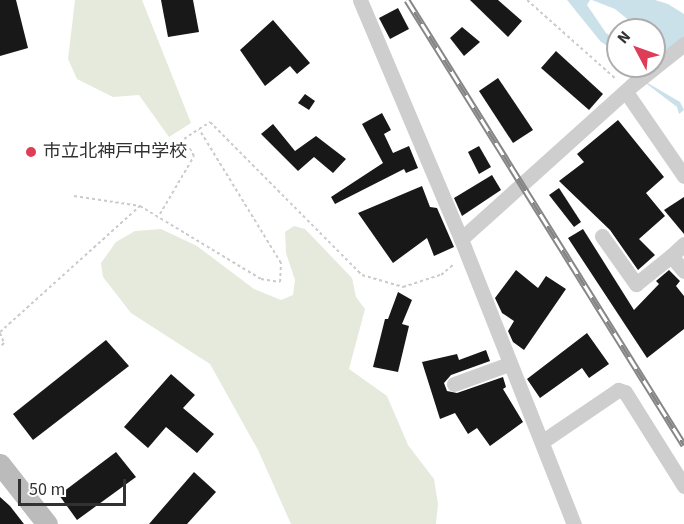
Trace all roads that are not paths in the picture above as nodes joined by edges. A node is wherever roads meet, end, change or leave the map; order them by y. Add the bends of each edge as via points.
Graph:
1 (360, 0) edge
2 (684, 44) edge
3 (628, 89) junction
4 (684, 177) edge
5 (602, 236) dead end
6 (684, 244) edge
7 (464, 247) junction
8 (614, 256) junction
9 (671, 256) junction
10 (600, 265) dead end
11 (684, 271) edge
12 (509, 364) junction
13 (461, 377) dead end
14 (543, 441) junction
15 (0, 464) edge
16 (684, 486) edge
17 (47, 524) edge
18 (574, 524) edge

1 - 7 street
2 - 3 street
3 - 4 street
3 - 7 street
5 - 8 street
6 - 9 street
7 - 12 street
8 - 9 street via 636,284
8 - 10 street
9 - 11 street
12 - 13 street
12 - 14 street
14 - 16 street via 618,390 625,392
14 - 18 street
15 - 17 street

